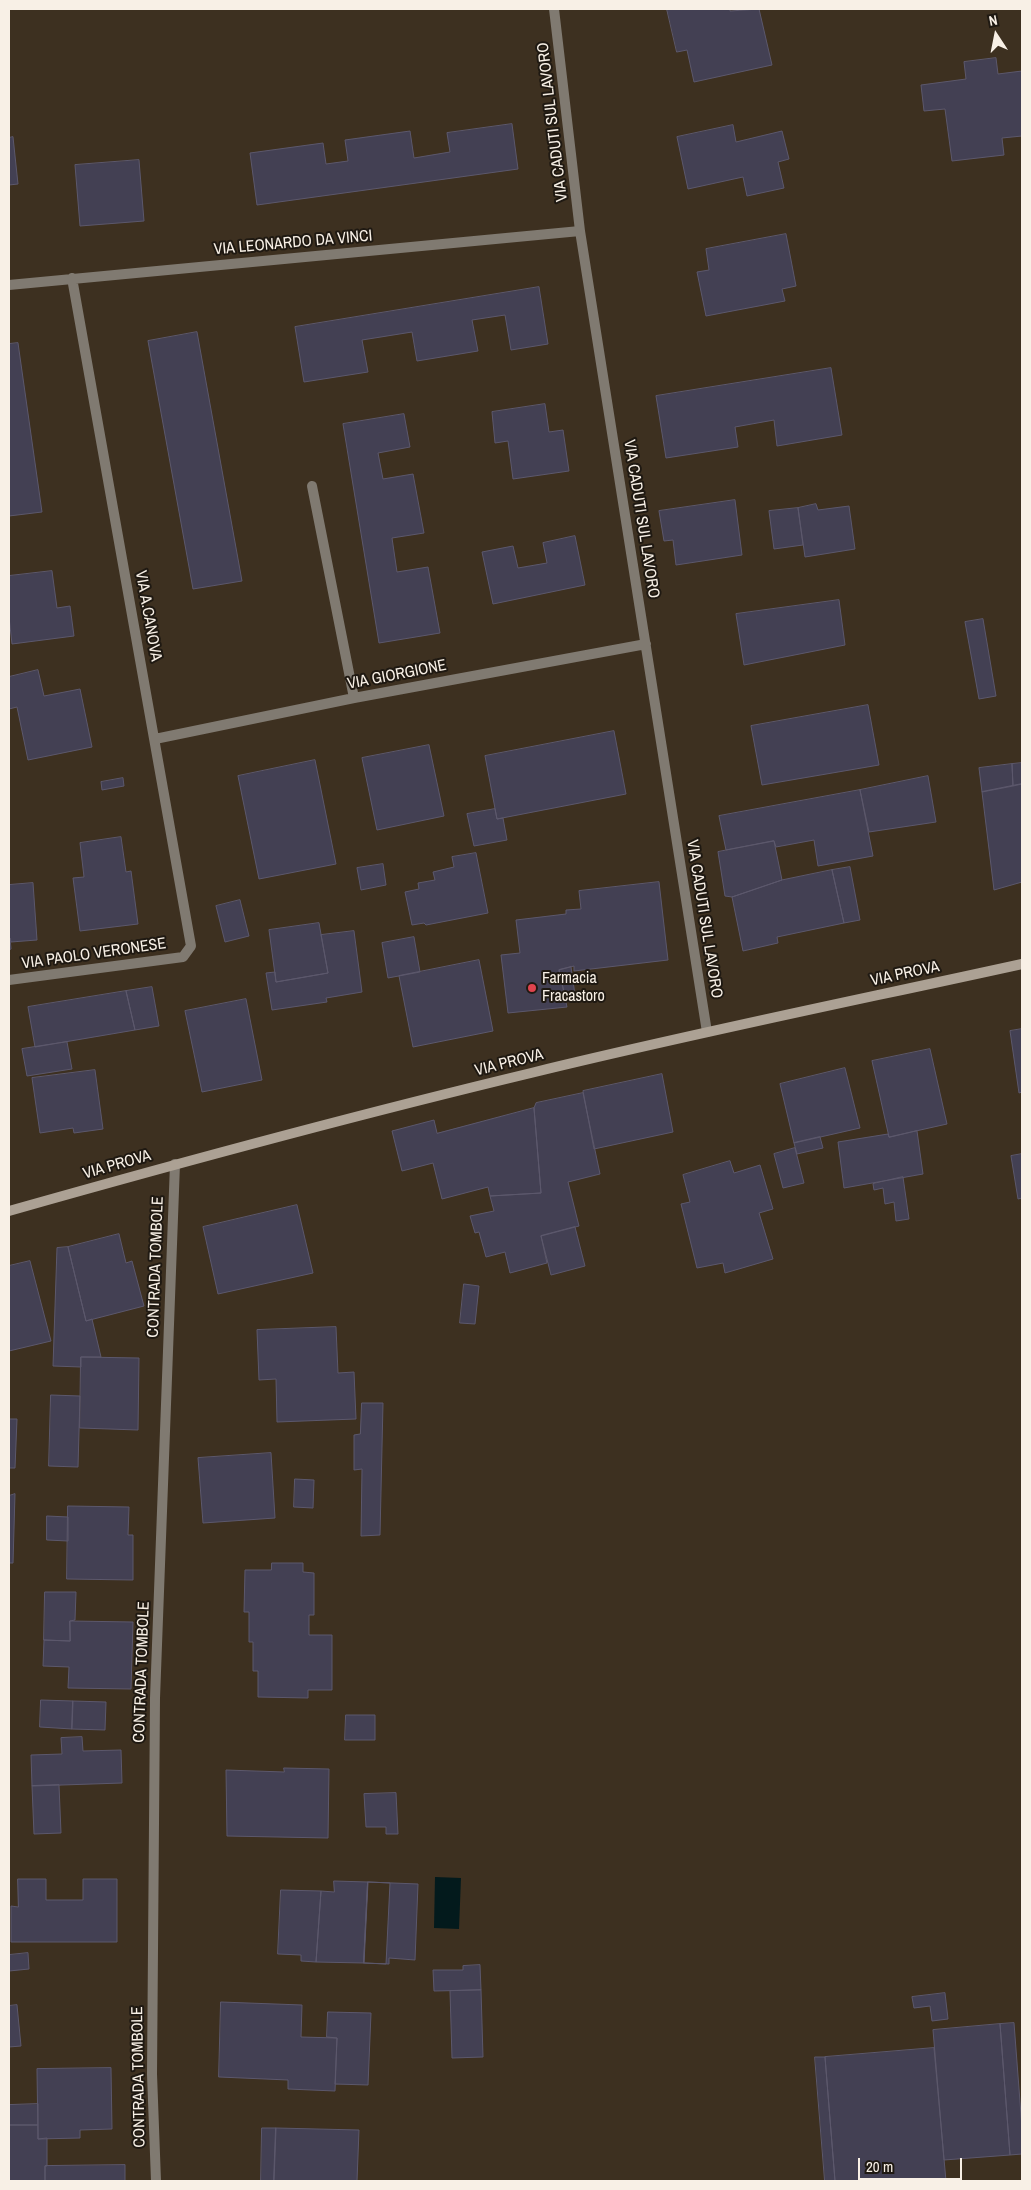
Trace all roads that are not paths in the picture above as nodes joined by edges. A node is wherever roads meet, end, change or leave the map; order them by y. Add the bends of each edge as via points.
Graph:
1 (554, 9) edge
2 (580, 231) junction
3 (72, 278) junction
4 (9, 285) edge
5 (312, 486) dead end
6 (646, 644) junction
7 (354, 698) junction
8 (155, 739) junction
9 (183, 957) joint
10 (1022, 964) edge
11 (9, 980) edge
12 (708, 1032) junction
13 (175, 1164) junction
14 (9, 1211) edge
15 (156, 2181) edge

1 - 2 street, VIA CADUTI SUL LAVORO
2 - 3 street, VIA LEONARDO DA VINCI
2 - 6 street, VIA CADUTI SUL LAVORO
3 - 4 street, VIA LEONARDO DA VINCI
3 - 8 street, VIA A.CANOVA
5 - 7 street
6 - 7 street, VIA GIORGIONE
6 - 12 street, VIA CADUTI SUL LAVORO
7 - 8 street, VIA GIORGIONE
8 - 9 street, VIA A.CANOVA via 191,946
9 - 11 street, VIA PAOLO VERONESE
10 - 12 main road, VIA PROVA
12 - 13 main road, VIA PROVA via 530,1073
13 - 14 main road, VIA PROVA
13 - 15 street, CONTRADA TOMBOLE via 155,1698 152,2074

